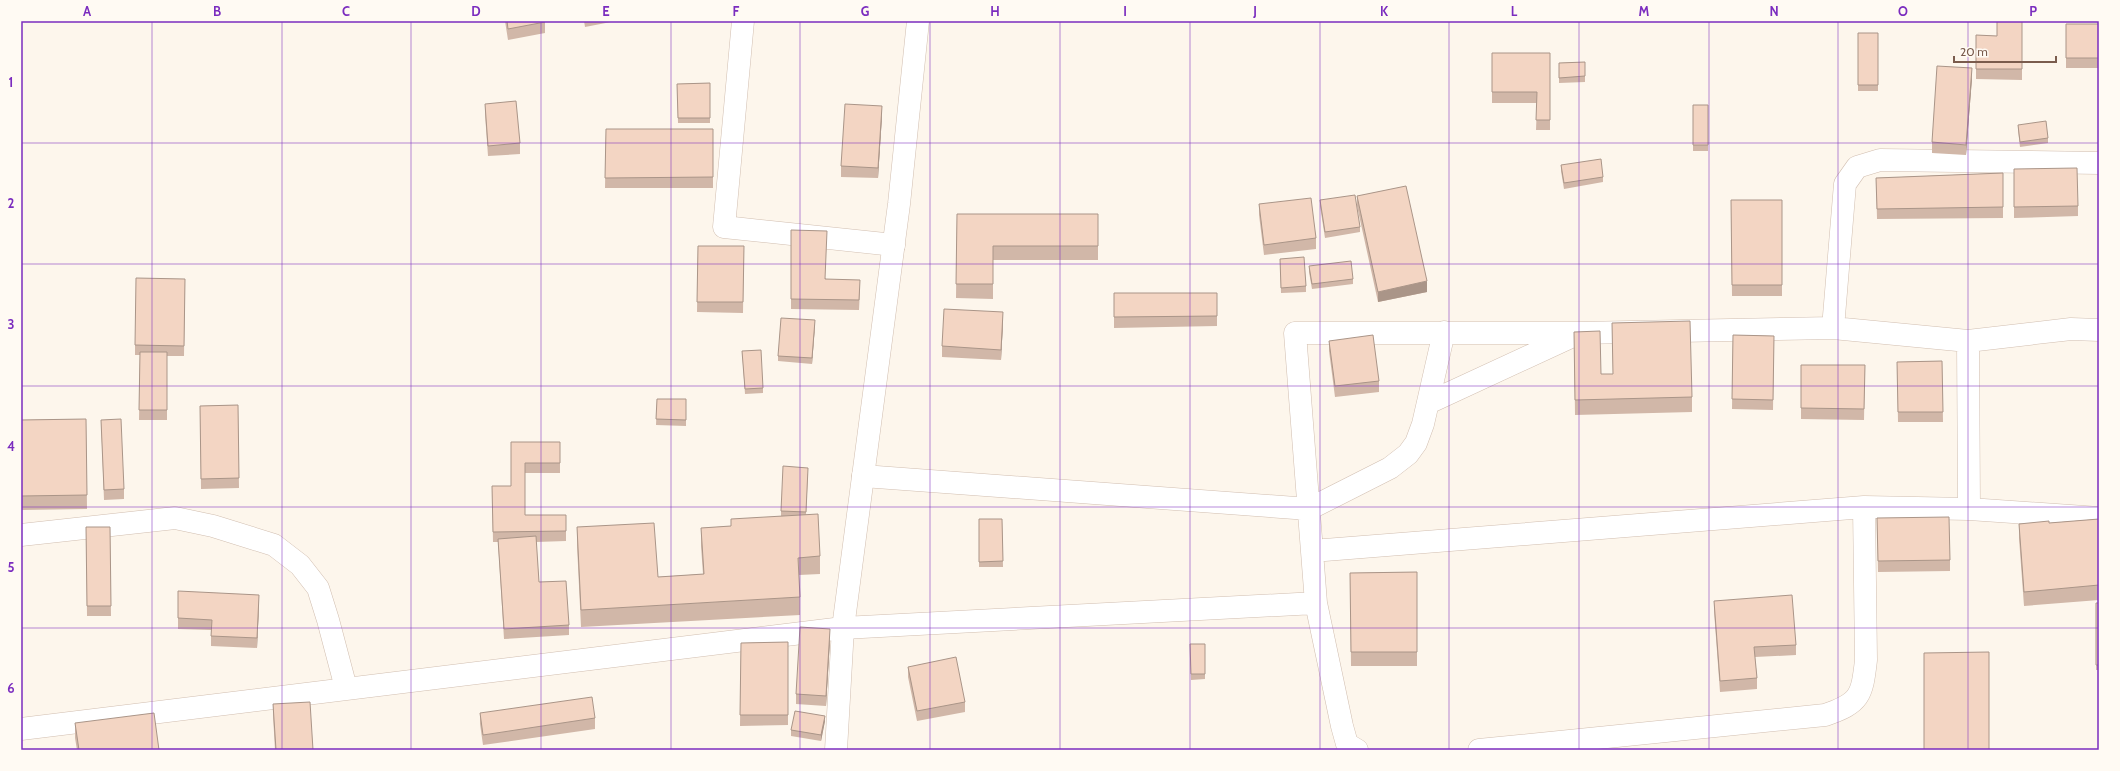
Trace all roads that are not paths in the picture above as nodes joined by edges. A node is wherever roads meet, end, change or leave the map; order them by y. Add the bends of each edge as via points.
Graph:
1 (743, 21) edge
2 (918, 21) edge
3 (2099, 163) edge
4 (894, 245) junction
5 (1833, 328) junction
6 (2099, 330) edge
7 (1444, 332) junction
8 (1580, 332) junction
9 (1968, 341) junction
10 (1428, 404) junction
11 (863, 476) junction
12 (1864, 507) junction
13 (1308, 509) junction
14 (1969, 509) junction
15 (2099, 518) edge
16 (21, 535) edge
17 (1312, 552) junction
18 (1316, 603) junction
19 (843, 628) junction
20 (346, 688) junction
21 (21, 729) edge
22 (836, 750) edge
23 (1357, 750) edge
24 (1479, 750) edge

1 - 4 street via 724,227
2 - 4 street
3 - 5 street via 1880,160 1857,167 1845,184
4 - 11 street
5 - 8 street
5 - 9 street
6 - 9 street via 2071,329
7 - 8 street
7 - 10 street
7 - 13 street via 1295,333
8 - 10 street
9 - 14 street
10 - 13 street via 1416,443 1408,454 1390,468
11 - 13 street
11 - 19 street
12 - 14 street
12 - 17 street
12 - 24 street via 1864,682 1857,698 1844,709 1825,715
13 - 17 street
14 - 15 street
16 - 20 street via 175,518 213,526 274,545 300,565 318,588
17 - 18 street
18 - 19 street
18 - 23 street via 1347,744
19 - 20 street
19 - 22 street
20 - 21 street

